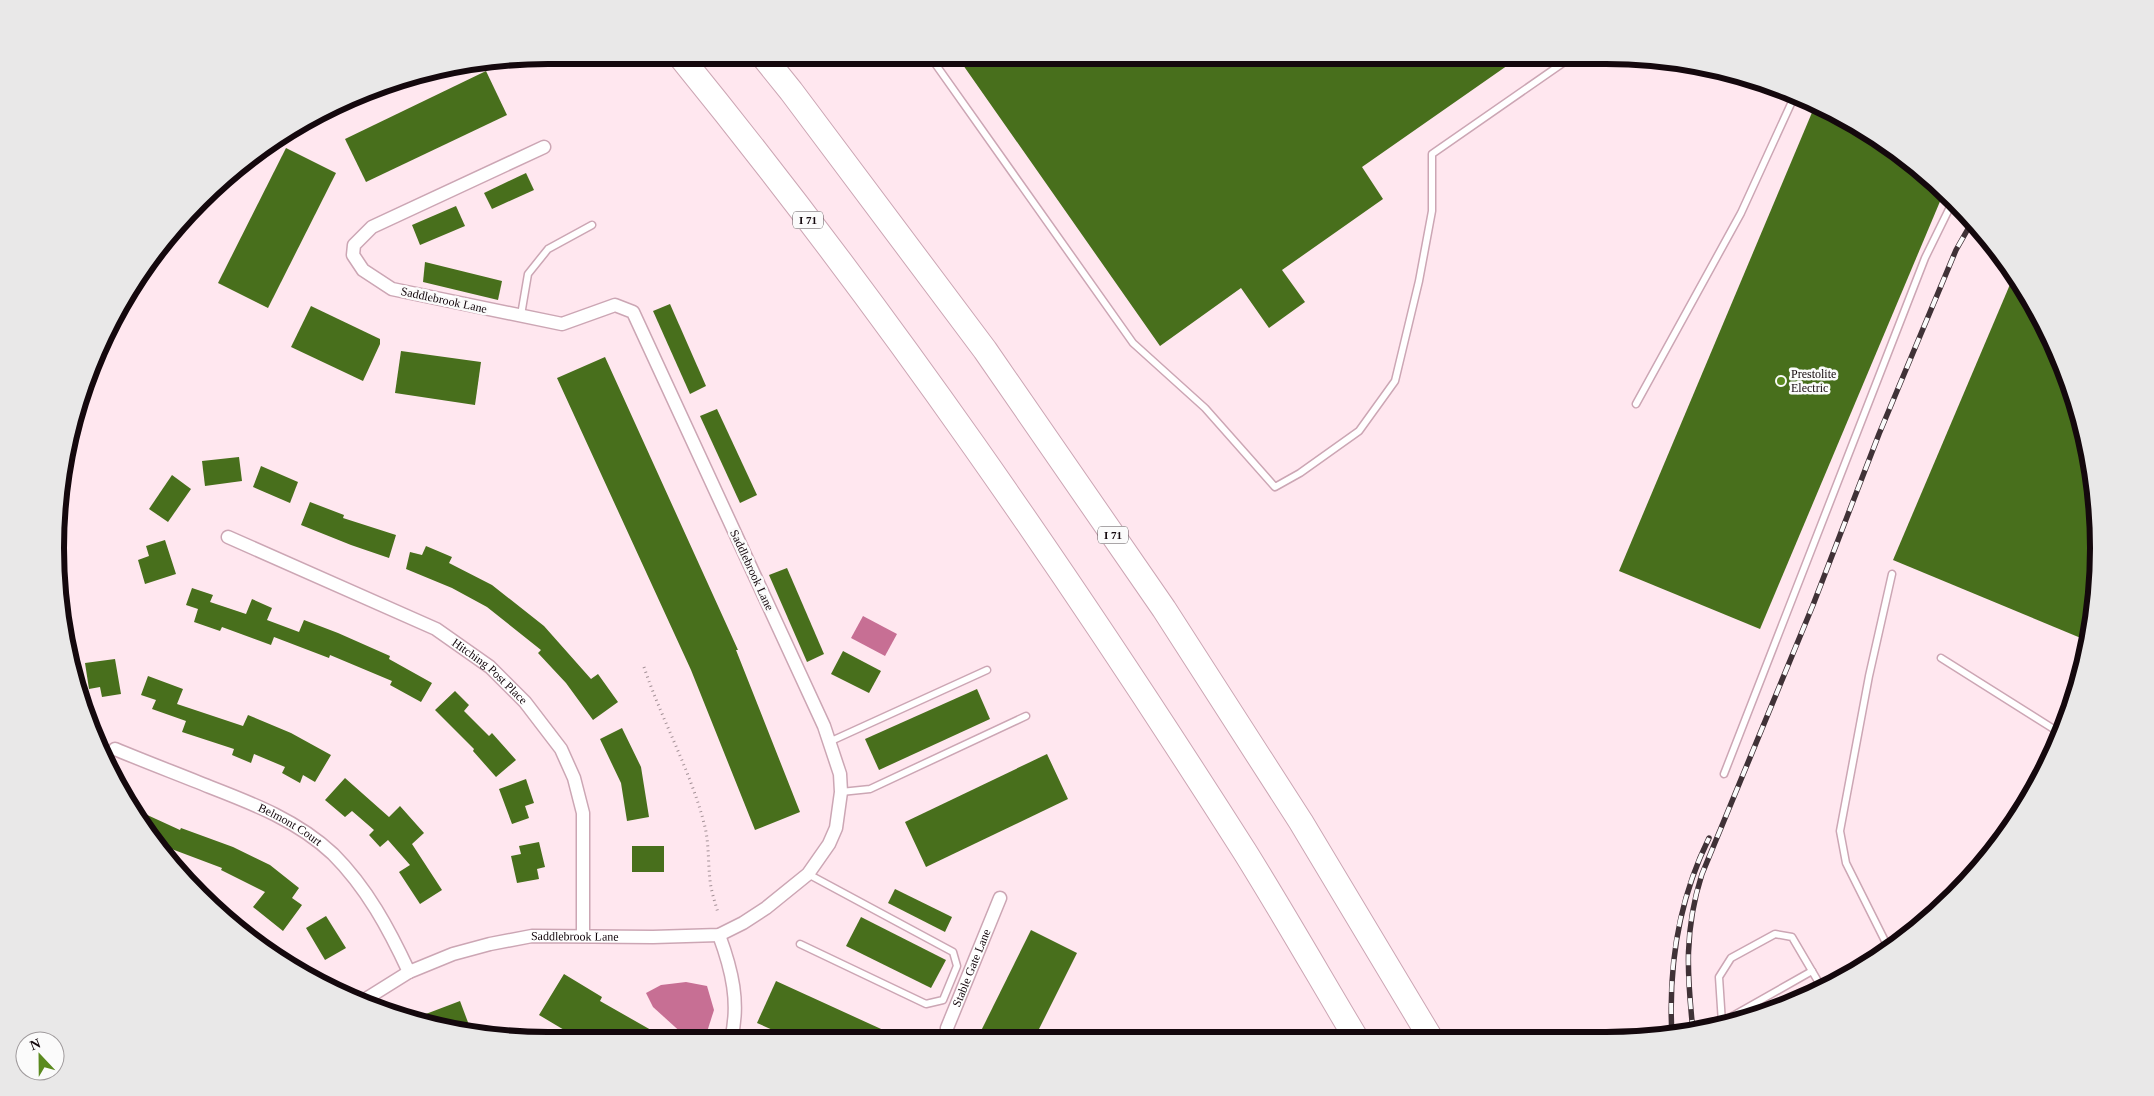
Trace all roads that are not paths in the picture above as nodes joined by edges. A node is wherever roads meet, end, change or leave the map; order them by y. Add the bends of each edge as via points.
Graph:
1 (686, 64) edge
2 (769, 64) edge
3 (935, 64) edge
4 (1561, 64) edge
5 (1792, 101) edge
6 (544, 147) dead end
7 (1950, 208) edge
8 (592, 225) dead end
9 (521, 315) junction
10 (1636, 404) dead end
11 (228, 537) dead end
12 (1892, 574) dead end
13 (1941, 658) dead end
14 (987, 670) dead end
15 (1026, 716) dead end
16 (2054, 730) edge
17 (829, 742) junction
18 (115, 749) dead end
19 (1724, 774) dead end
20 (842, 792) junction
21 (808, 874) junction
22 (1000, 898) dead end
23 (583, 935) junction
24 (719, 935) junction
25 (1886, 943) edge
26 (800, 944) dead end
27 (1812, 971) junction
28 (410, 972) junction
29 (1819, 983) edge
30 (369, 997) edge
31 (1734, 1015) edge
32 (1722, 1018) edge
33 (733, 1032) edge
34 (947, 1032) edge
35 (1352, 1032) edge
36 (1426, 1032) edge

1 - 35 highway, I 71 via 741,131 934,388 1105,636 1246,855
2 - 36 highway, I 71 via 985,350 1164,609 1301,822
3 - 4 lane via 1133,343 1205,408 1274,487 1300,473 1359,431 1395,381 1432,211 1432,154
5 - 10 lane via 1741,213
6 - 9 street, Saddlebrook Lane via 372,227 353,250 353,256 363,270 392,289
7 - 19 lane via 1925,258
8 - 9 lane via 548,249 528,274
9 - 17 street, Saddlebrook Lane via 562,324 616,305 633,312
11 - 23 street, Hitching Post Place via 436,629 490,667 526,702 561,749 581,804
12 - 25 lane via 1840,831 1846,863
13 - 16 lane
14 - 17 lane
15 - 20 lane via 870,789
17 - 20 street, Saddlebrook Lane via 840,774
18 - 28 street, Belmont Court via 270,811 303,830 332,854 360,885 386,924
20 - 21 street, Saddlebrook Lane via 836,828 820,860
21 - 24 street, Saddlebrook Lane via 766,908
21 - 26 lane via 953,952 957,966 943,1000 926,1004
22 - 34 street, Stable Gate Lane
23 - 24 street, Saddlebrook Lane
23 - 28 street, Saddlebrook Lane via 532,936 490,944 453,954
24 - 33 street via 730,966 736,1003
27 - 29 lane
27 - 31 lane
27 - 32 lane via 1792,937 1775,934 1731,958 1720,977
28 - 30 street, Saddlebrook Lane

